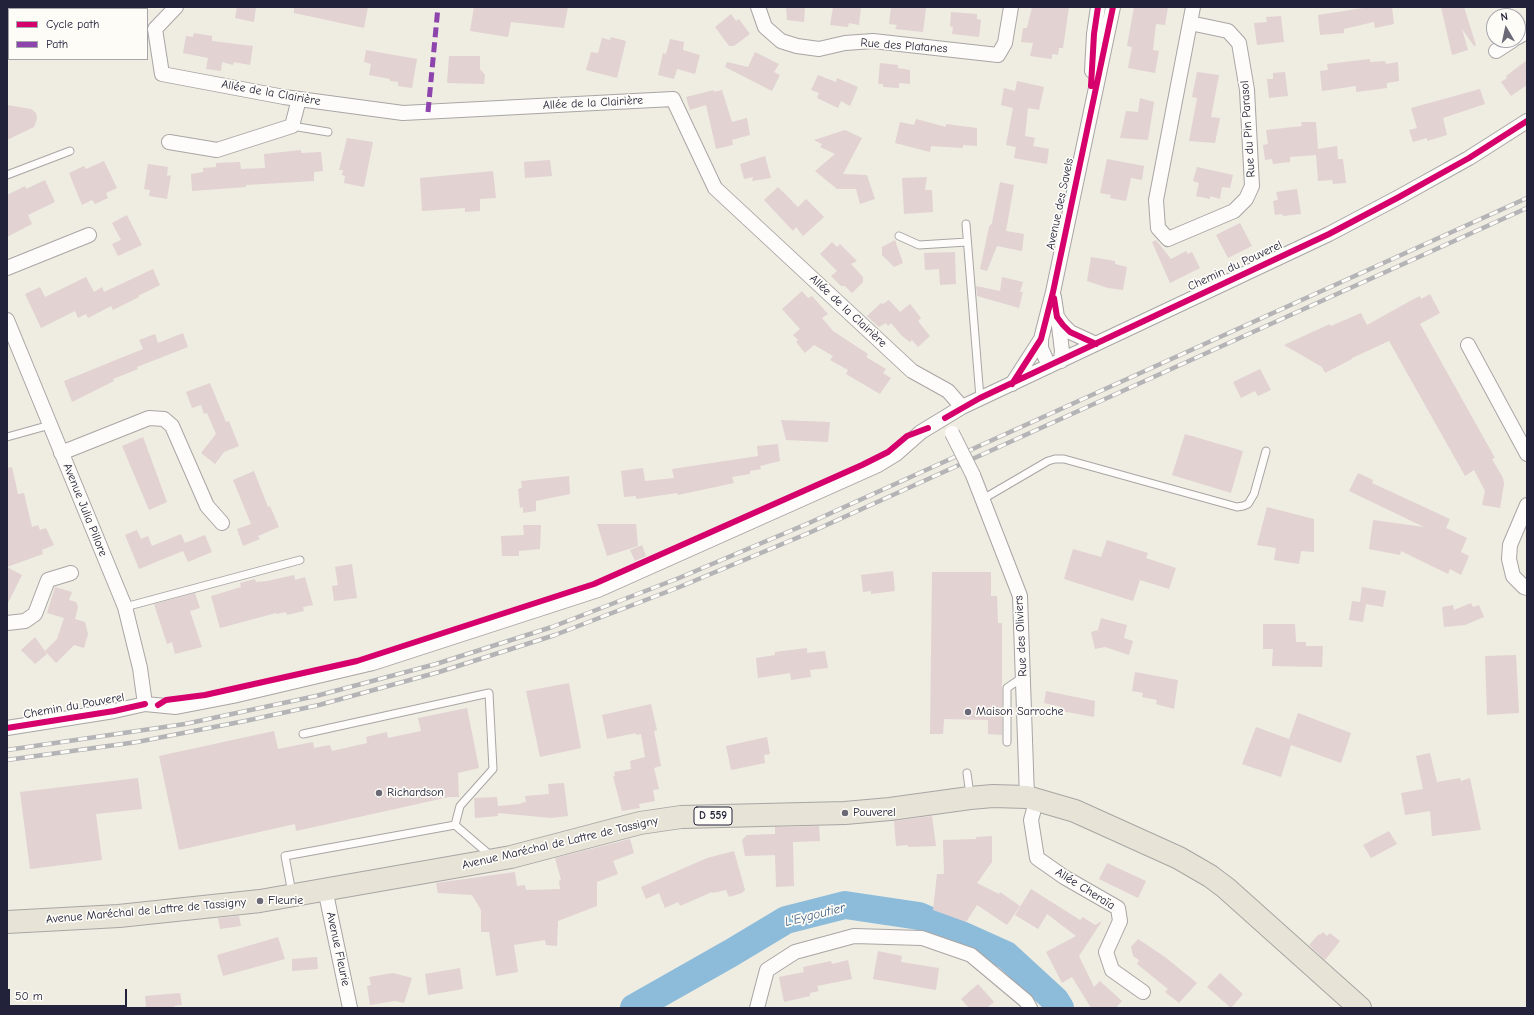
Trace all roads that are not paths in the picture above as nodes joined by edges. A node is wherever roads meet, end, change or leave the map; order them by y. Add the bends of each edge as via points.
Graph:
1 (176, 7) edge
2 (758, 7) edge
3 (1011, 7) edge
4 (1098, 7) edge
5 (1113, 7) edge
6 (1192, 7) edge
7 (1190, 23) junction
8 (1501, 48) edge
9 (1496, 51) dead end
10 (299, 99) junction
11 (1089, 120) junction
12 (1527, 121) edge
13 (292, 126) junction
14 (328, 132) dead end
15 (169, 142) dead end
16 (70, 151) dead end
17 (7, 175) edge
18 (966, 224) dead end
19 (89, 235) dead end
20 (899, 236) dead end
21 (967, 242) junction
22 (7, 268) edge
23 (1053, 292) junction
24 (1057, 317) junction
25 (7, 320) edge
26 (1041, 339) junction
27 (1096, 344) junction
28 (1468, 346) dead end
29 (1055, 364) junction
30 (1012, 384) junction
31 (980, 398) junction
32 (962, 407) junction
33 (945, 418) junction
34 (50, 425) junction
35 (7, 437) edge
36 (1266, 451) dead end
37 (61, 453) junction
38 (1527, 454) edge
39 (983, 499) junction
40 (1527, 505) edge
41 (222, 523) dead end
42 (300, 560) dead end
43 (70, 573) dead end
44 (1527, 588) edge
45 (125, 607) junction
46 (7, 623) edge
47 (1023, 677) junction
48 (145, 704) junction
49 (7, 728) edge
50 (303, 734) dead end
51 (1007, 742) dead end
52 (967, 773) dead end
53 (970, 798) junction
54 (1033, 798) junction
55 (455, 825) junction
56 (495, 859) junction
57 (325, 889) junction
58 (292, 895) junction
59 (7, 922) edge
60 (1143, 992) dead end
61 (350, 1008) edge
62 (757, 1008) edge
63 (1030, 1008) edge
64 (1360, 1008) edge

1 - 10 street, Allée de la Clairière via 155,29 162,74
2 - 3 street, Rue des Platanes via 765,27 781,41 797,46 819,49 845,43 873,41 998,55 1004,43
4 - 11 street, Avenue des Savels
5 - 11 street, Avenue des Savels
6 - 7 street, Rue du Pin Parasol
7 - 7 street, Rue du Pin Parasol via 1228,31 1239,43 1247,90 1252,186 1246,199 1234,211 1168,239 1158,228 1156,200
8 - 9 street
10 - 13 street
10 - 32 street, Allée de la Clairière via 403,113 673,99 715,188 912,371 948,391
11 - 23 street, Avenue des Savels
12 - 27 street, Chemin du Pouverel via 1469,158 1343,226
13 - 14 lane
13 - 15 street via 217,150
16 - 17 lane
18 - 21 lane
19 - 22 street
20 - 21 lane via 919,245
21 - 31 lane
23 - 24 street, Avenue des Savels
23 - 26 street, Avenue des Savels
24 - 27 street via 1070,332
24 - 29 street, Avenue des Savels via 1062,351
25 - 34 street, Avenue Julia Pillore
26 - 29 street, Avenue des Savels via 1041,348
26 - 30 street, Avenue des Savels
27 - 29 street, Chemin du Pouverel
28 - 38 street
29 - 30 street, Chemin du Pouverel
30 - 31 street, Chemin du Pouverel
31 - 32 street, Chemin du Pouverel
32 - 33 street, Chemin du Pouverel
33 - 39 street, Rue des Oliviers, bridge
33 - 48 street, Chemin du Pouverel via 921,432 896,454 878,465 598,590 373,663 176,707
34 - 35 lane
34 - 37 street, Avenue Julia Pillore
36 - 39 lane via 1254,494 1248,504 1243,506 1237,507 1064,459 1054,459
37 - 41 street via 149,418 164,419 172,426 207,506
37 - 45 street, Avenue Julia Pillore
39 - 47 street, Rue des Oliviers via 1020,596
40 - 44 street via 1510,545 1509,559 1513,576
42 - 45 lane
43 - 46 street via 48,580 34,614 25,621
45 - 48 street, Avenue Julia Pillore via 140,668
47 - 51 lane via 1006,688
47 - 54 street, Rue des Oliviers
48 - 49 street, Chemin du Pouverel
50 - 55 lane via 490,693 493,770 460,806
52 - 53 lane
53 - 54 main road, Avenue Maréchal de Lattre de Tassigny / D 559
53 - 56 main road, Avenue Maréchal de Lattre de Tassigny / D 559 via 845,813 681,817 640,823
54 - 60 street, Allée Cheraïa via 1031,820 1037,858 1118,908 1120,921 1106,952 1112,970
54 - 64 main road, Avenue Maréchal de Lattre de Tassigny / D 559 via 1095,820 1179,858 1210,876
55 - 56 lane
55 - 58 lane via 285,856
56 - 57 main road, Avenue Maréchal de Lattre de Tassigny / D 559
57 - 58 main road, Avenue Maréchal de Lattre de Tassigny / D 559
57 - 61 street, Avenue Fleurie
58 - 59 main road, Avenue Maréchal de Lattre de Tassigny / D 559 via 119,916
62 - 63 street via 767,970 795,952 854,936 922,938 972,955 1026,1001

